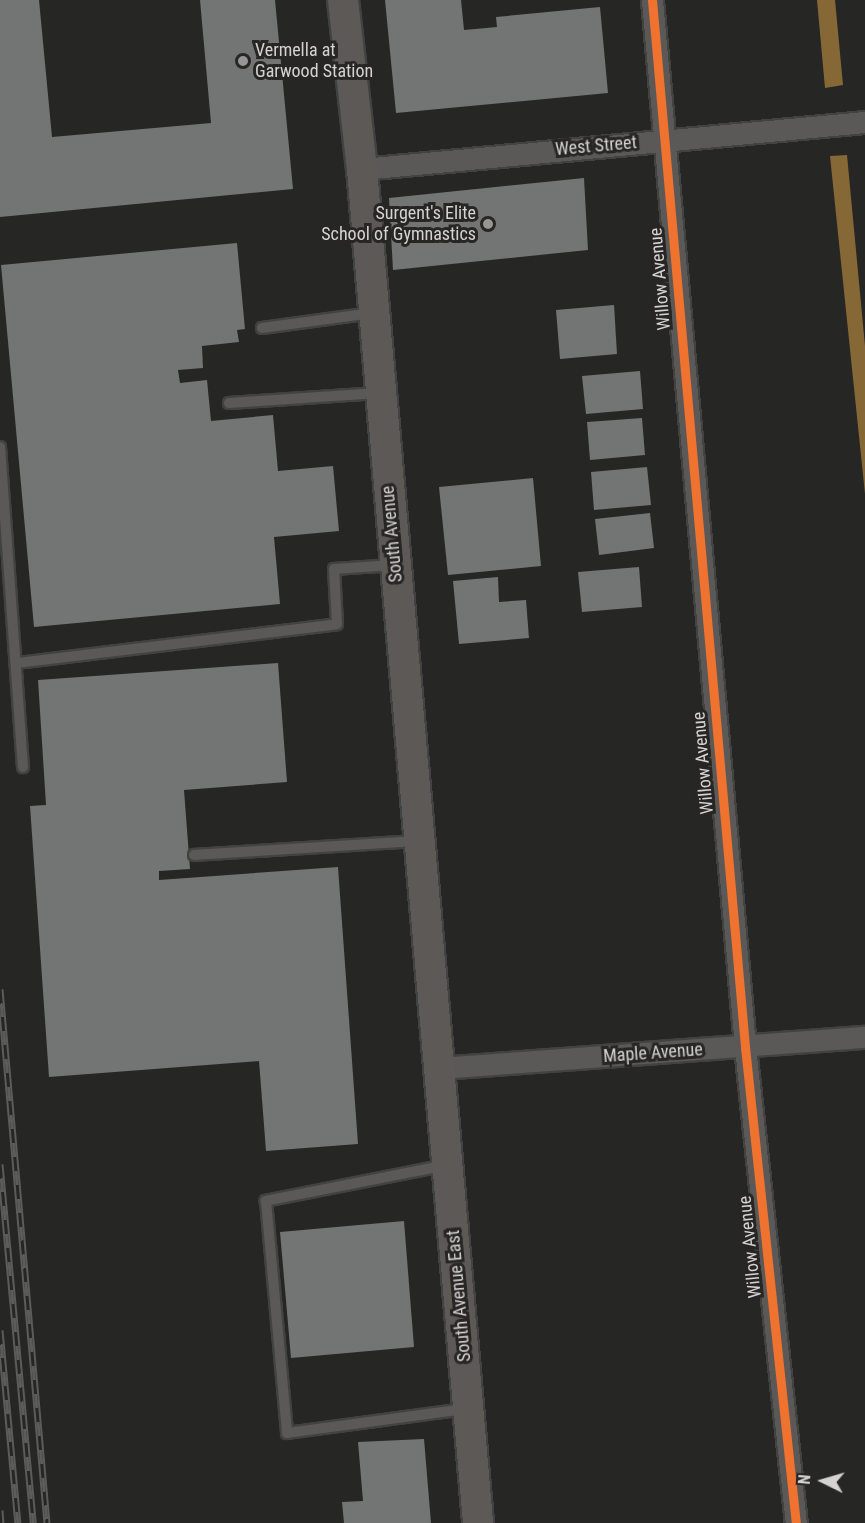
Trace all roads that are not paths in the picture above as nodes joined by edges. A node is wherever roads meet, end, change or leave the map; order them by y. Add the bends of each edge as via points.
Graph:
1 (344, 0) edge
2 (652, 0) edge
3 (865, 122) edge
4 (665, 140) junction
5 (362, 169) junction
6 (372, 313) junction
7 (262, 328) dead end
8 (379, 393) junction
9 (229, 403) dead end
10 (0, 447) edge
11 (395, 565) junction
12 (17, 663) junction
13 (22, 767) dead end
14 (420, 841) junction
15 (194, 855) dead end
16 (865, 1037) edge
17 (745, 1047) junction
18 (440, 1068) junction
19 (448, 1165) junction
20 (468, 1409) junction
21 (478, 1523) edge
22 (796, 1523) edge

1 - 5 main road, South Avenue
2 - 4 street, Willow Avenue
3 - 4 street, West Street
4 - 5 street, West Street
4 - 17 street, Willow Avenue
5 - 6 main road, South Avenue
6 - 7 lane
6 - 8 main road, South Avenue
8 - 9 lane
8 - 11 main road, South Avenue
10 - 12 lane
11 - 12 lane via 334,569 337,624
11 - 14 main road, South Avenue
12 - 13 lane
14 - 15 lane
14 - 18 main road, South Avenue
16 - 17 street, Maple Avenue
17 - 18 street, Maple Avenue
17 - 22 street, Willow Avenue
18 - 19 main road, South Avenue East
19 - 20 main road, South Avenue East
19 - 20 lane via 266,1201 288,1433
20 - 21 main road, South Avenue East

